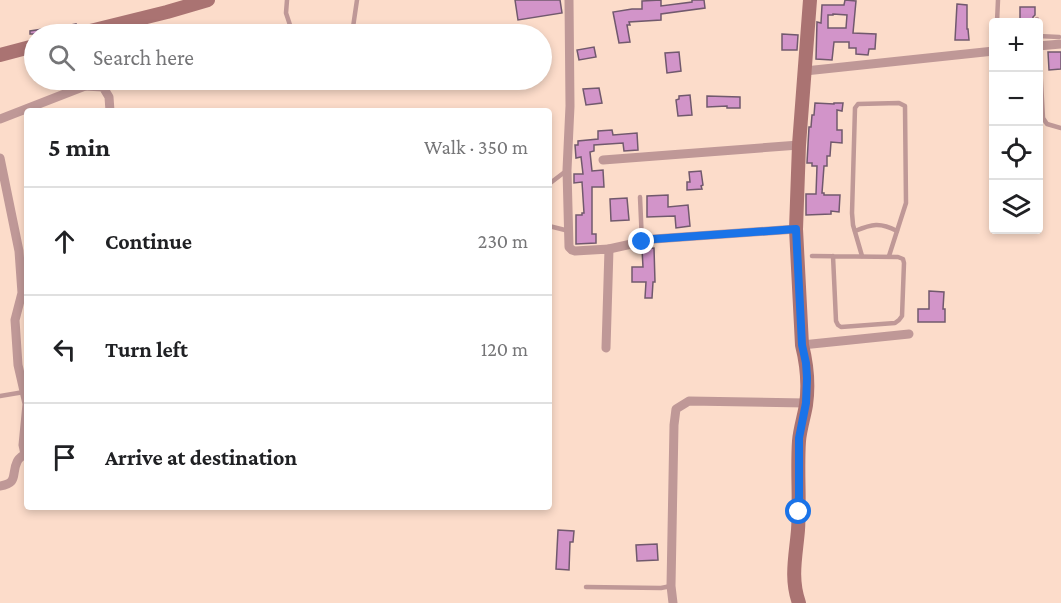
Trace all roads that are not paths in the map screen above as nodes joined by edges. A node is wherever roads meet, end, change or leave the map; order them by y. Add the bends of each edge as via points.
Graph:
1 (208, 0) edge
2 (287, 0) edge
3 (357, 0) edge
4 (569, 0) edge
5 (810, 0) edge
6 (998, 0) edge
7 (997, 18) edge
8 (118, 24) edge
9 (290, 24) edge
10 (353, 24) edge
11 (1043, 37) edge
12 (1060, 41) edge
13 (1043, 45) edge
14 (24, 49) edge
15 (989, 51) edge
16 (0, 55) edge
17 (805, 70) junction
18 (1040, 72) edge
19 (68, 90) edge
20 (105, 90) edge
21 (26, 108) edge
22 (110, 108) edge
23 (24, 109) edge
24 (0, 119) edge
25 (1061, 128) edge
26 (799, 145) junction
27 (0, 158) edge
28 (603, 160) dead end
29 (567, 170) junction
30 (552, 182) edge
31 (640, 197) dead end
32 (552, 227) edge
33 (796, 229) junction
34 (569, 231) junction
35 (855, 231) junction
36 (897, 231) junction
37 (642, 242) junction
38 (609, 249) junction
39 (812, 256) dead end
40 (833, 256) junction
41 (862, 256) junction
42 (889, 256) junction
43 (23, 305) edge
44 (909, 334) dead end
45 (802, 345) junction
46 (606, 348) dead end
47 (24, 392) joint
48 (0, 396) edge
49 (806, 403) junction
50 (24, 429) edge
51 (24, 450) edge
52 (24, 457) edge
53 (0, 486) edge
54 (671, 586) junction
55 (586, 587) dead end
56 (673, 603) edge
57 (798, 603) edge

1 - 8 street
2 - 9 lane
3 - 10 lane
4 - 29 street
5 - 17 street
6 - 7 lane
11 - 12 lane
12 - 13 street
14 - 16 street
15 - 17 street
17 - 26 street
18 - 25 lane via 1043,118 1047,124
19 - 21 street
20 - 22 street
23 - 24 street
26 - 28 street
26 - 33 street
27 - 43 street via 19,250
29 - 30 lane
29 - 34 street
31 - 37 lane
32 - 34 lane
33 - 37 street
33 - 45 street via 801,256
34 - 38 street via 572,250
35 - 36 lane via 880,224
35 - 36 lane via 855,108 858,104 899,103 905,106 906,203
35 - 41 lane
36 - 42 lane
37 - 38 street
38 - 46 street
39 - 40 lane
40 - 41 lane
40 - 42 lane via 836,321 841,327 896,323 902,316 904,263 898,256
41 - 42 lane
43 - 47 street via 15,320
44 - 45 street
45 - 49 street
47 - 48 lane
49 - 54 street via 689,401 676,409
49 - 57 street via 799,438 799,512 793,574
50 - 51 street
52 - 53 street via 17,462 13,480
54 - 55 lane
54 - 56 street

